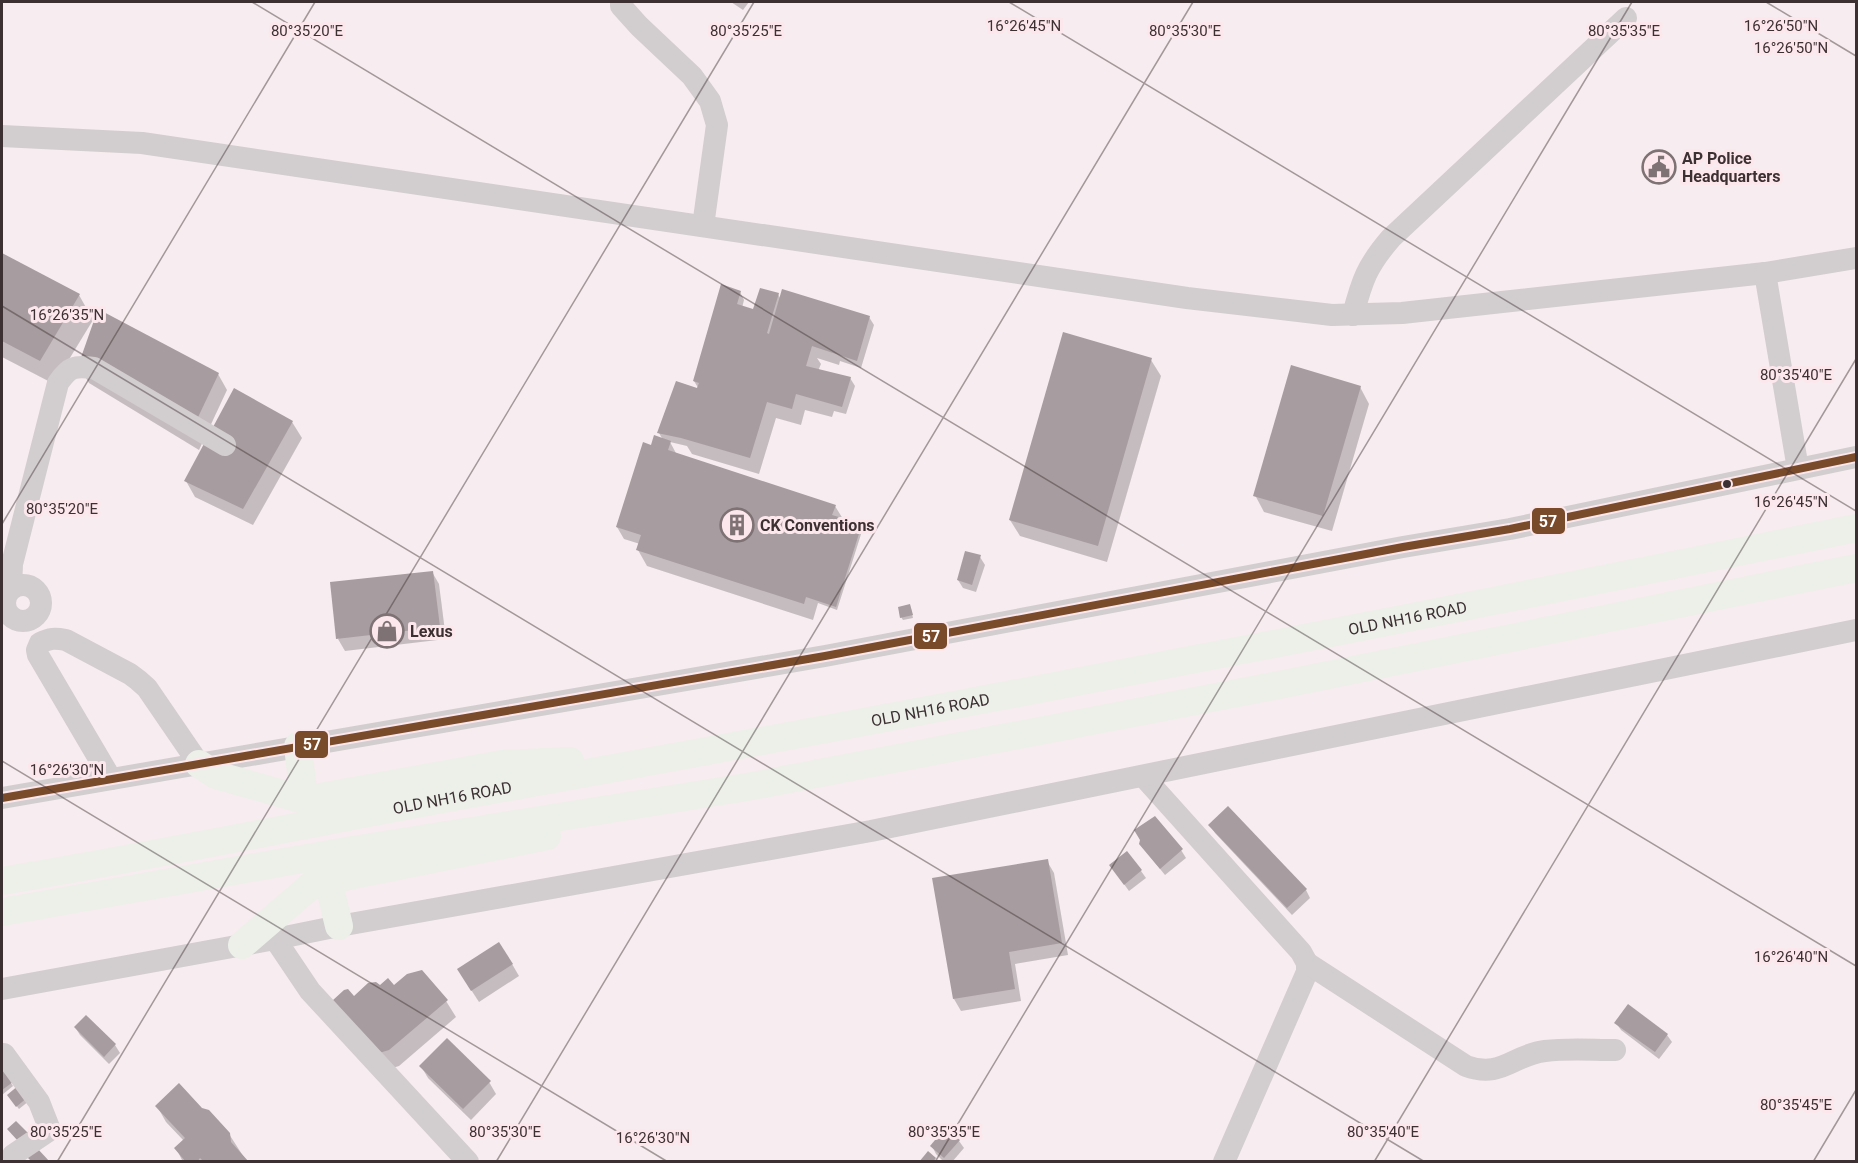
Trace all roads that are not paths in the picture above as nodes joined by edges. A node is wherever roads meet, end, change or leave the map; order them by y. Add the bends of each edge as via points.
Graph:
1 (621, 2) edge
2 (1626, 18) dead end
3 (2, 136) edge
4 (703, 226) junction
5 (1857, 258) edge
6 (1765, 273) junction
7 (1353, 315) junction
8 (225, 445) dead end
9 (1857, 458) edge
10 (1798, 470) junction
11 (1857, 528) edge
12 (1857, 568) edge
13 (1857, 630) edge
14 (40, 643) junction
15 (298, 746) junction
16 (693, 754) junction
17 (199, 764) junction
18 (1143, 776) junction
19 (111, 779) junction
20 (747, 787) junction
21 (2, 798) edge
22 (304, 800) junction
23 (328, 880) junction
24 (2, 881) edge
25 (2, 912) edge
26 (339, 926) junction
27 (274, 939) junction
28 (242, 945) junction
29 (1307, 963) junction
30 (2, 989) edge
31 (1615, 1050) dead end
32 (4, 1054) dead end
33 (11, 1153) edge
34 (468, 1161) edge
35 (1224, 1161) edge

1 - 4 street via 639,26 693,75 710,101 717,125
2 - 7 street via 1390,238 1362,279
3 - 4 street via 142,143
4 - 7 street via 1187,298
5 - 6 street
6 - 7 street
6 - 10 street
8 - 14 street via 94,368 78,366 67,370 58,383 12,564 11,589 25,585 39,594 37,614 28,621
9 - 10 street
10 - 15 street via 1510,529 836,654
11 - 16 main road, OLD NH16 ROAD via 1260,648
12 - 20 main road, OLD NH16 ROAD
13 - 18 street
14 - 17 street via 55,638 66,640 130,674 147,688
14 - 19 street via 38,655
15 - 17 street
15 - 22 main road
16 - 22 main road via 502,764
16 - 24 main road, OLD NH16 ROAD
17 - 19 street
17 - 22 main road via 216,775
18 - 26 street via 871,831
18 - 29 street
19 - 21 street
20 - 23 main road via 526,842
20 - 25 main road, OLD NH16 ROAD via 347,851
23 - 26 main road
23 - 28 main road via 314,883
26 - 27 street
27 - 28 street
27 - 34 street via 310,991
28 - 30 street
29 - 31 street via 1478,1071 1491,1071 1545,1051
29 - 35 street via 1307,972
32 - 33 street via 39,1102 50,1130

